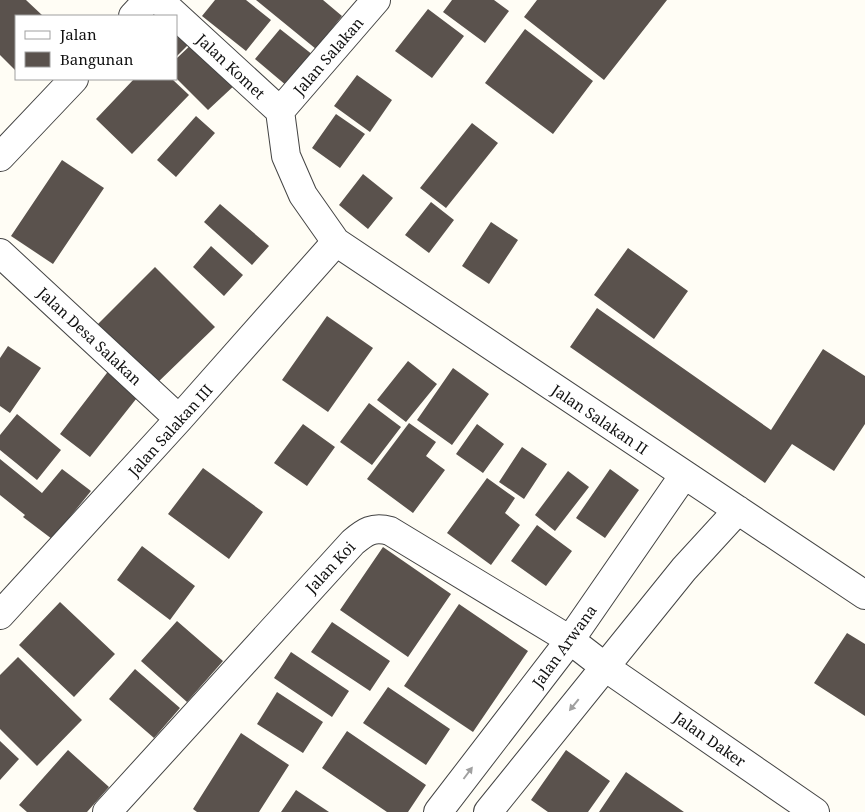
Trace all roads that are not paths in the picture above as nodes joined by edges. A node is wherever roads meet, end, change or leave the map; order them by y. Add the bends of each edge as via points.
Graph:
1 (148, 0) edge
2 (159, 0) edge
3 (376, 0) edge
4 (134, 15) edge
5 (175, 15) edge
6 (178, 17) edge
7 (73, 80) edge
8 (280, 111) junction
9 (0, 157) edge
10 (336, 242) junction
11 (0, 253) edge
12 (180, 419) junction
13 (684, 475) junction
14 (738, 510) junction
15 (865, 595) edge
16 (0, 615) edge
17 (570, 640) junction
18 (605, 667) junction
19 (491, 811) edge
20 (107, 812) edge
21 (438, 812) edge
22 (815, 812) edge

1 - 4 street
2 - 5 street, Jalan Komet
3 - 8 street, Jalan Salakan
6 - 8 street, Jalan Komet
7 - 9 street
8 - 10 street via 286,156 303,196
10 - 12 street, Jalan Salakan III
10 - 13 street, Jalan Salakan II
11 - 12 street, Jalan Desa Salakan
12 - 16 street, Jalan Salakan III
13 - 14 street, Jalan Salakan II
13 - 17 street, Jalan Arwana
14 - 15 street, Jalan Salakan II
14 - 18 street via 684,569
17 - 18 street, Jalan Koi
17 - 20 street, Jalan Koi via 390,531 379,528 364,533 352,542
21 -> 17 street, Jalan Arwana
18 -> 19 street
18 - 22 street, Jalan Daker

